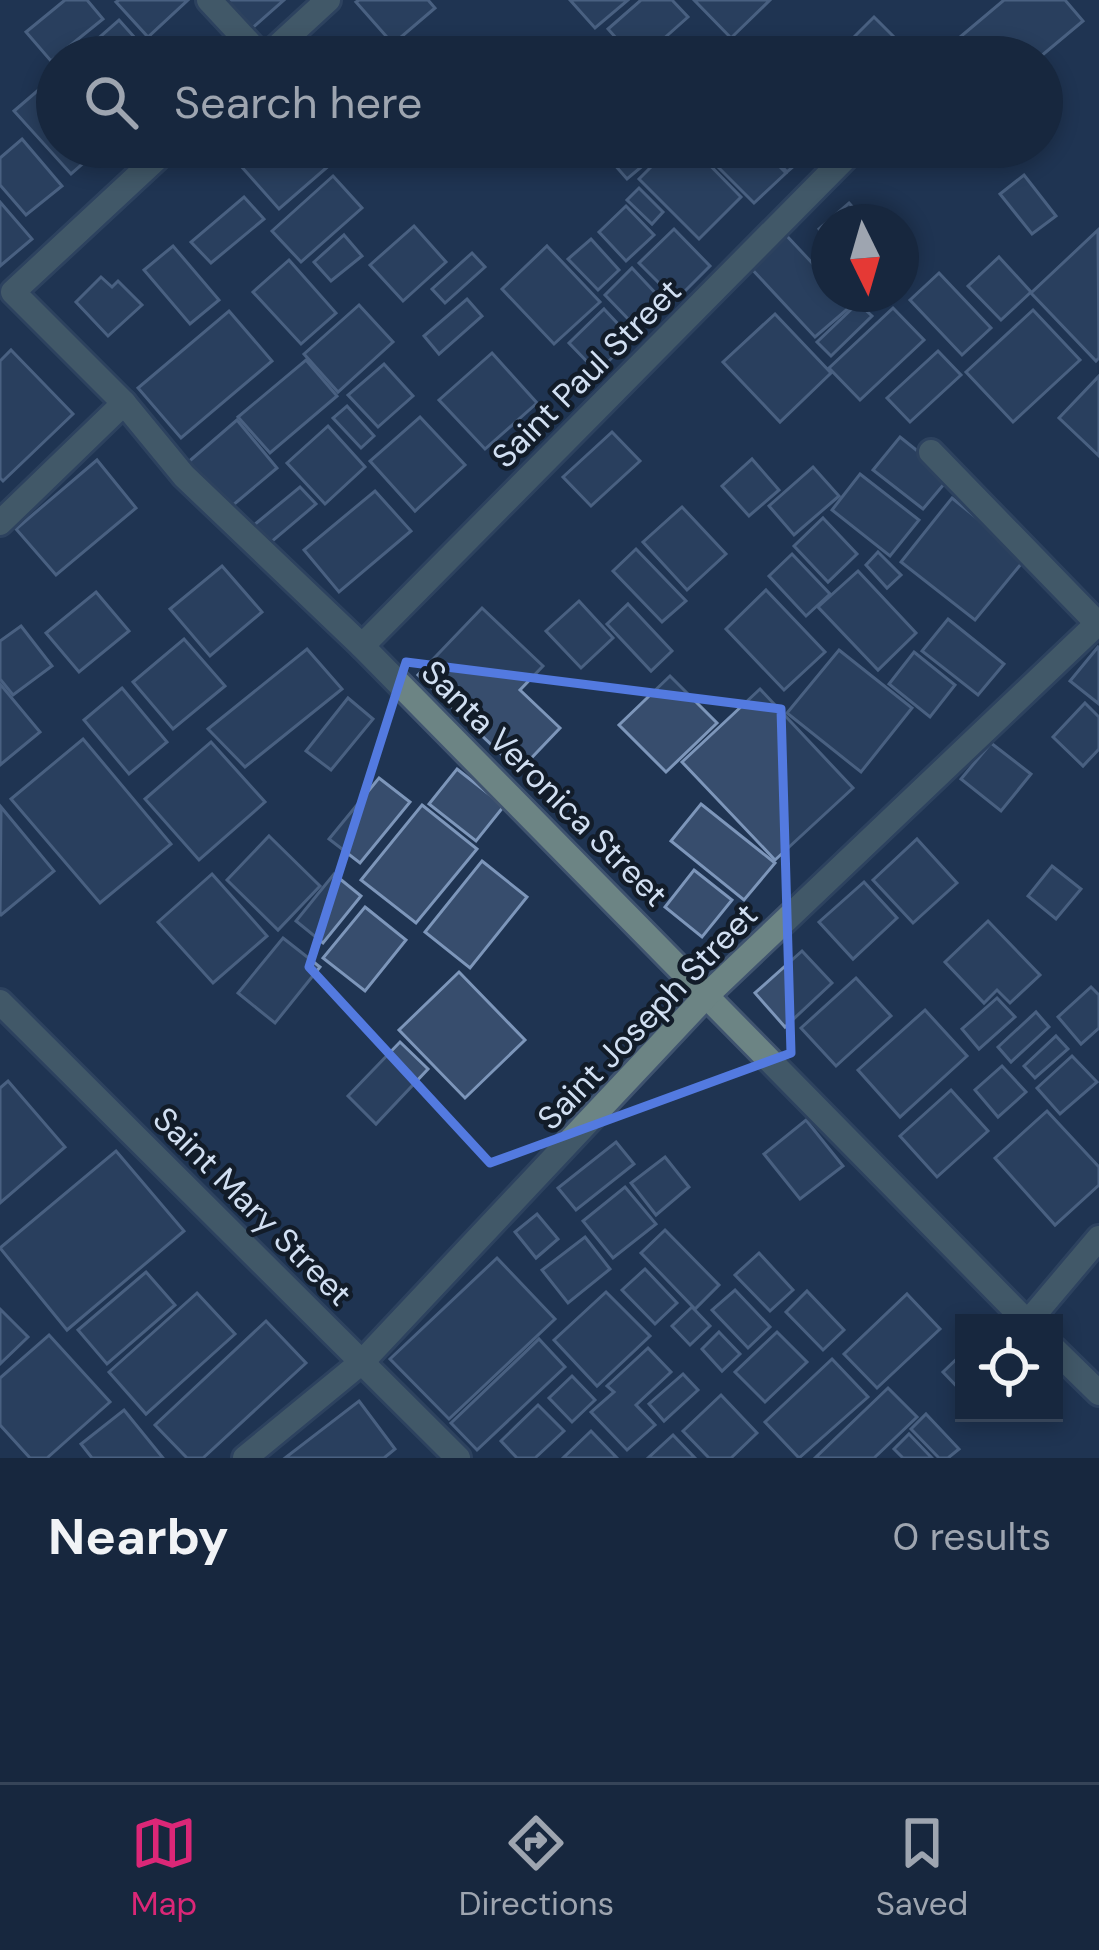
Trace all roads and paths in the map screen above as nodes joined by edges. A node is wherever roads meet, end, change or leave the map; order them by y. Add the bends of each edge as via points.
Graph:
1 (208, 0) edge
2 (328, 0) edge
3 (243, 36) edge
4 (288, 36) edge
5 (146, 168) edge
6 (835, 168) edge
7 (124, 403) junction
8 (931, 452) dead end
9 (0, 523) edge
10 (1098, 622) edge
11 (362, 646) junction
12 (708, 994) junction
13 (0, 1003) edge
14 (1099, 1238) edge
15 (1019, 1314) edge
16 (1036, 1314) edge
17 (1063, 1358) edge
18 (363, 1360) junction
19 (1099, 1394) edge
20 (244, 1458) edge
21 (458, 1458) edge

1 - 3 street
2 - 4 street
5 - 7 street, Santa Veronica Street via 13,292
6 - 11 street, Saint Paul Street
7 - 9 street
7 - 11 street, Santa Veronica Street via 184,476
8 - 10 street
10 - 12 street, Saint Joseph Street
11 - 12 street, Santa Veronica Street
12 - 15 street, Santa Veronica Street
12 - 18 street, Saint Joseph Street
13 - 18 street, Saint Mary Street
14 - 16 street
17 - 19 street
18 - 20 street, Saint Joseph Street
18 - 21 street, Saint Mary Street

